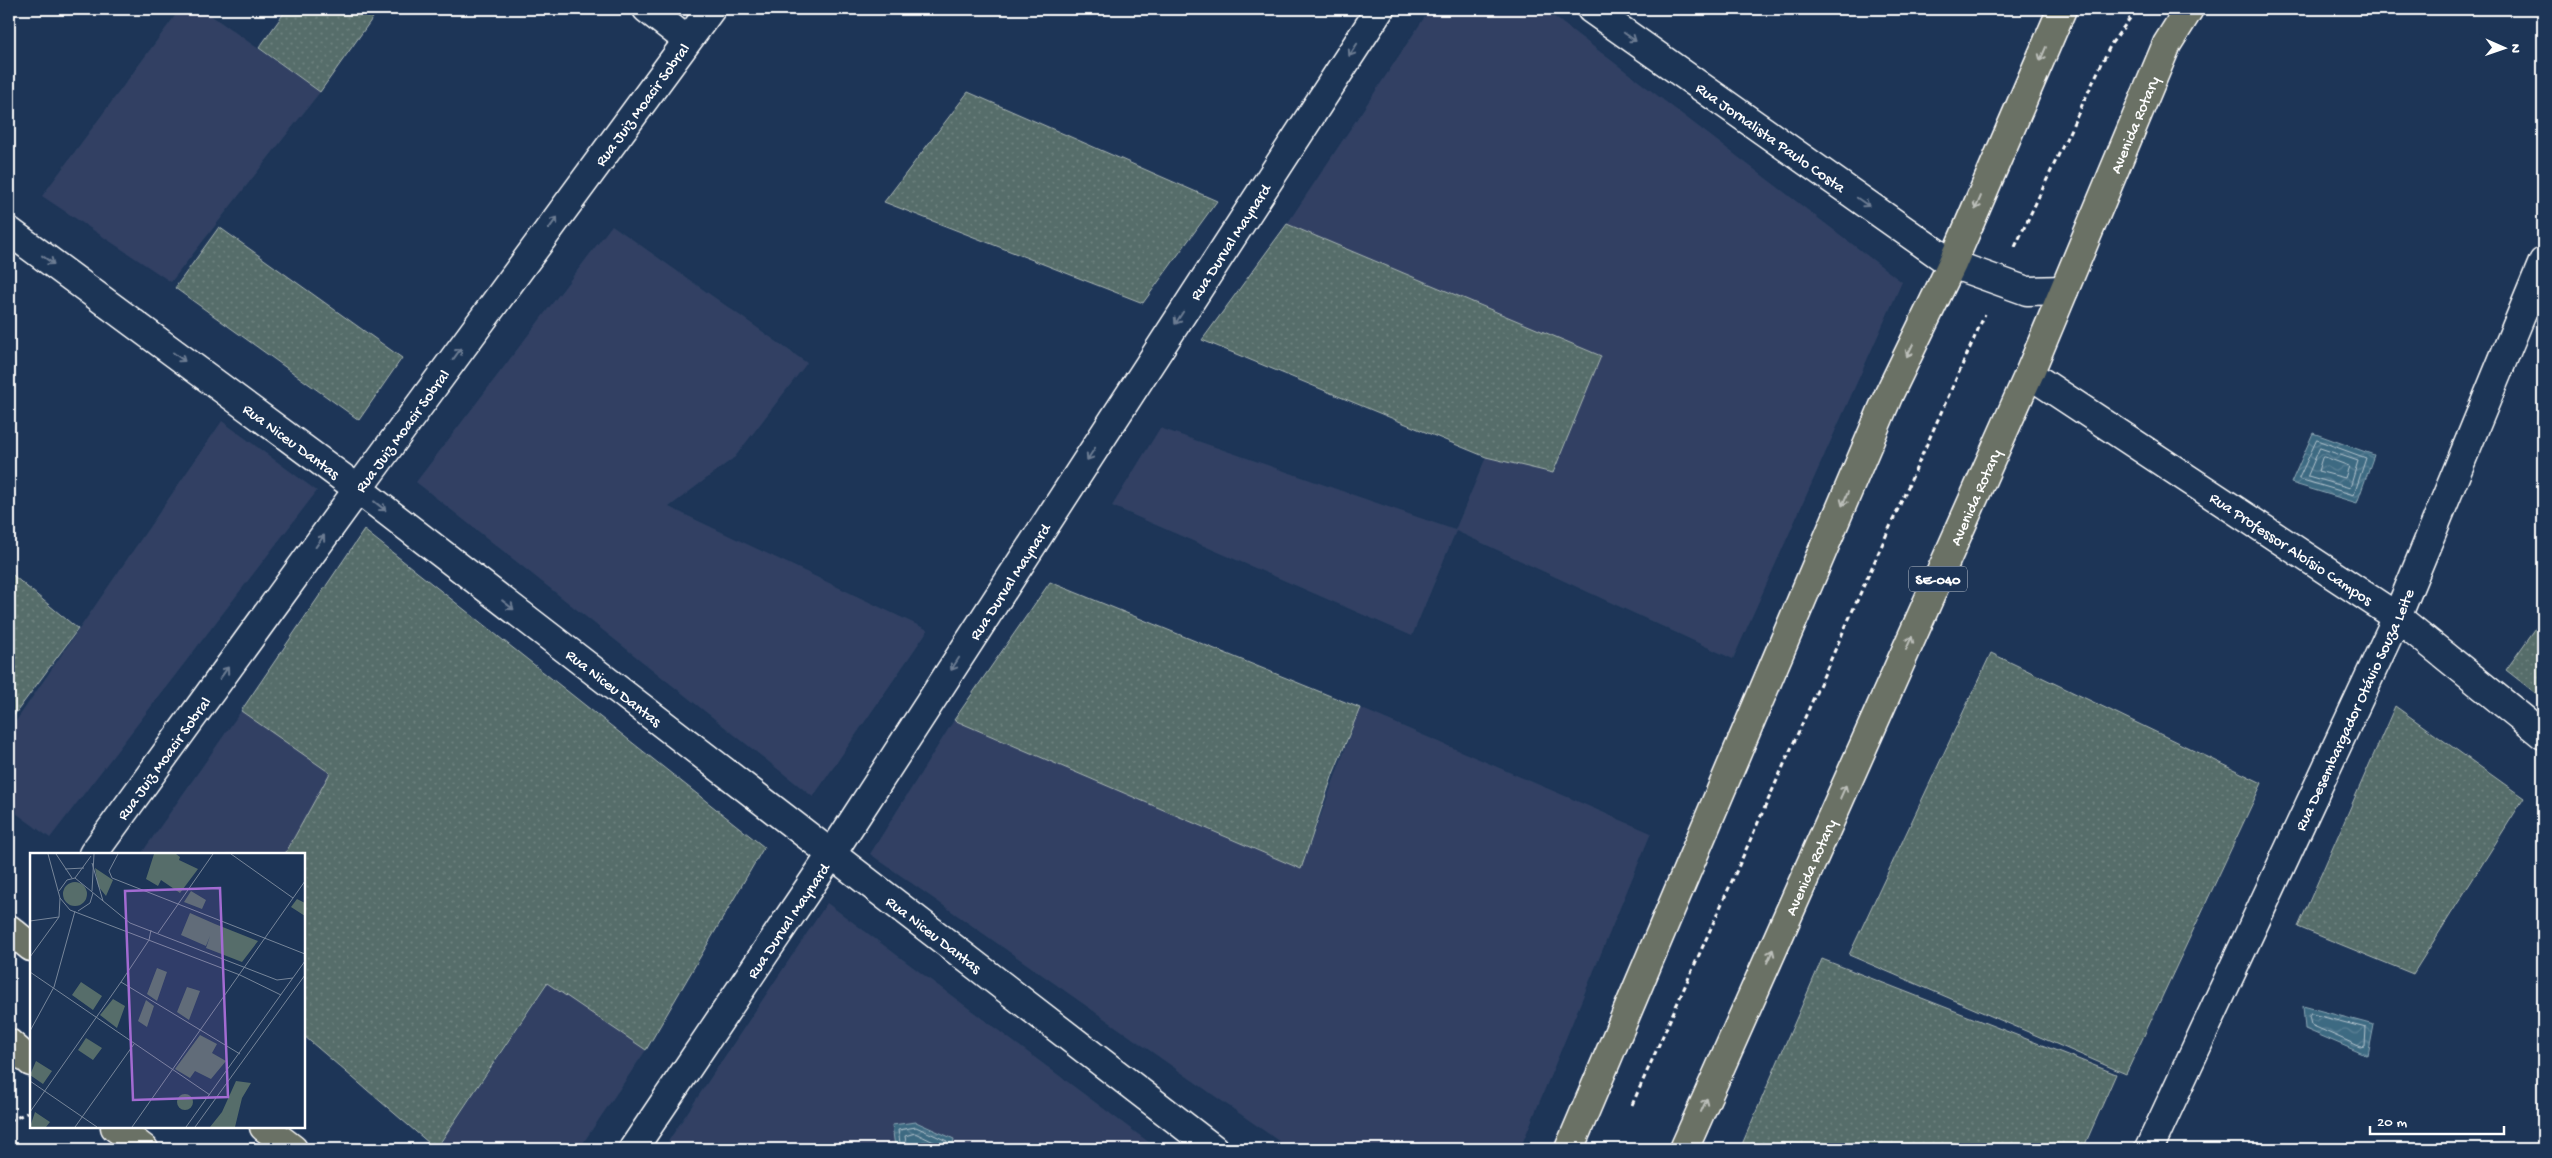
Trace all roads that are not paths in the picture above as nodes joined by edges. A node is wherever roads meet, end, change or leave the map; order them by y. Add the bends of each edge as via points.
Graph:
1 (646, 9) edge
2 (711, 9) edge
3 (1380, 9) edge
4 (1591, 9) edge
5 (2062, 9) edge
6 (2189, 9) edge
7 (688, 40) junction
8 (9, 231) edge
9 (2543, 262) edge
10 (1952, 264) junction
11 (2064, 290) junction
12 (2030, 374) junction
13 (358, 488) junction
14 (2397, 617) junction
15 (2543, 735) edge
16 (94, 853) edge
17 (831, 855) junction
18 (9, 1043) edge
19 (30, 1061) edge
20 (115, 1128) edge
21 (265, 1128) edge
22 (144, 1149) edge
23 (293, 1149) edge
24 (633, 1149) edge
25 (1214, 1149) edge
26 (1569, 1149) edge
27 (1684, 1149) edge
28 (2149, 1149) edge

1 - 7 street
2 - 7 street, Rua Juiz Moacir Sobral
3 -> 17 street, Rua Durval Maynard
4 -> 10 street, Rua Jornalista Paulo Costa
5 -> 10 main road
6 - 11 main road, Avenida Rotary / SE-040 via 2167,44
13 -> 7 street, Rua Juiz Moacir Sobral
8 -> 13 street, Rua Niceu Dantas
9 - 14 street, Rua Desembargador Otávio Souza Leite
10 - 11 street, Rua Jornalista Paulo Costa via 2027,291
10 -> 26 main road via 1889,394
11 - 12 main road, Avenida Rotary / SE-040
12 - 14 street, Rua Professor Aloísio Campos
27 -> 12 main road, Avenida Rotary / SE-040
16 -> 13 street, Rua Juiz Moacir Sobral
13 -> 17 street, Rua Niceu Dantas
14 - 15 street, Rua Professor Aloísio Campos
14 - 28 street, Rua Desembargador Otávio Souza Leite
17 - 24 street, Rua Durval Maynard
17 - 25 street, Rua Niceu Dantas
18 - 19 main road
20 - 22 main road
21 - 23 main road

